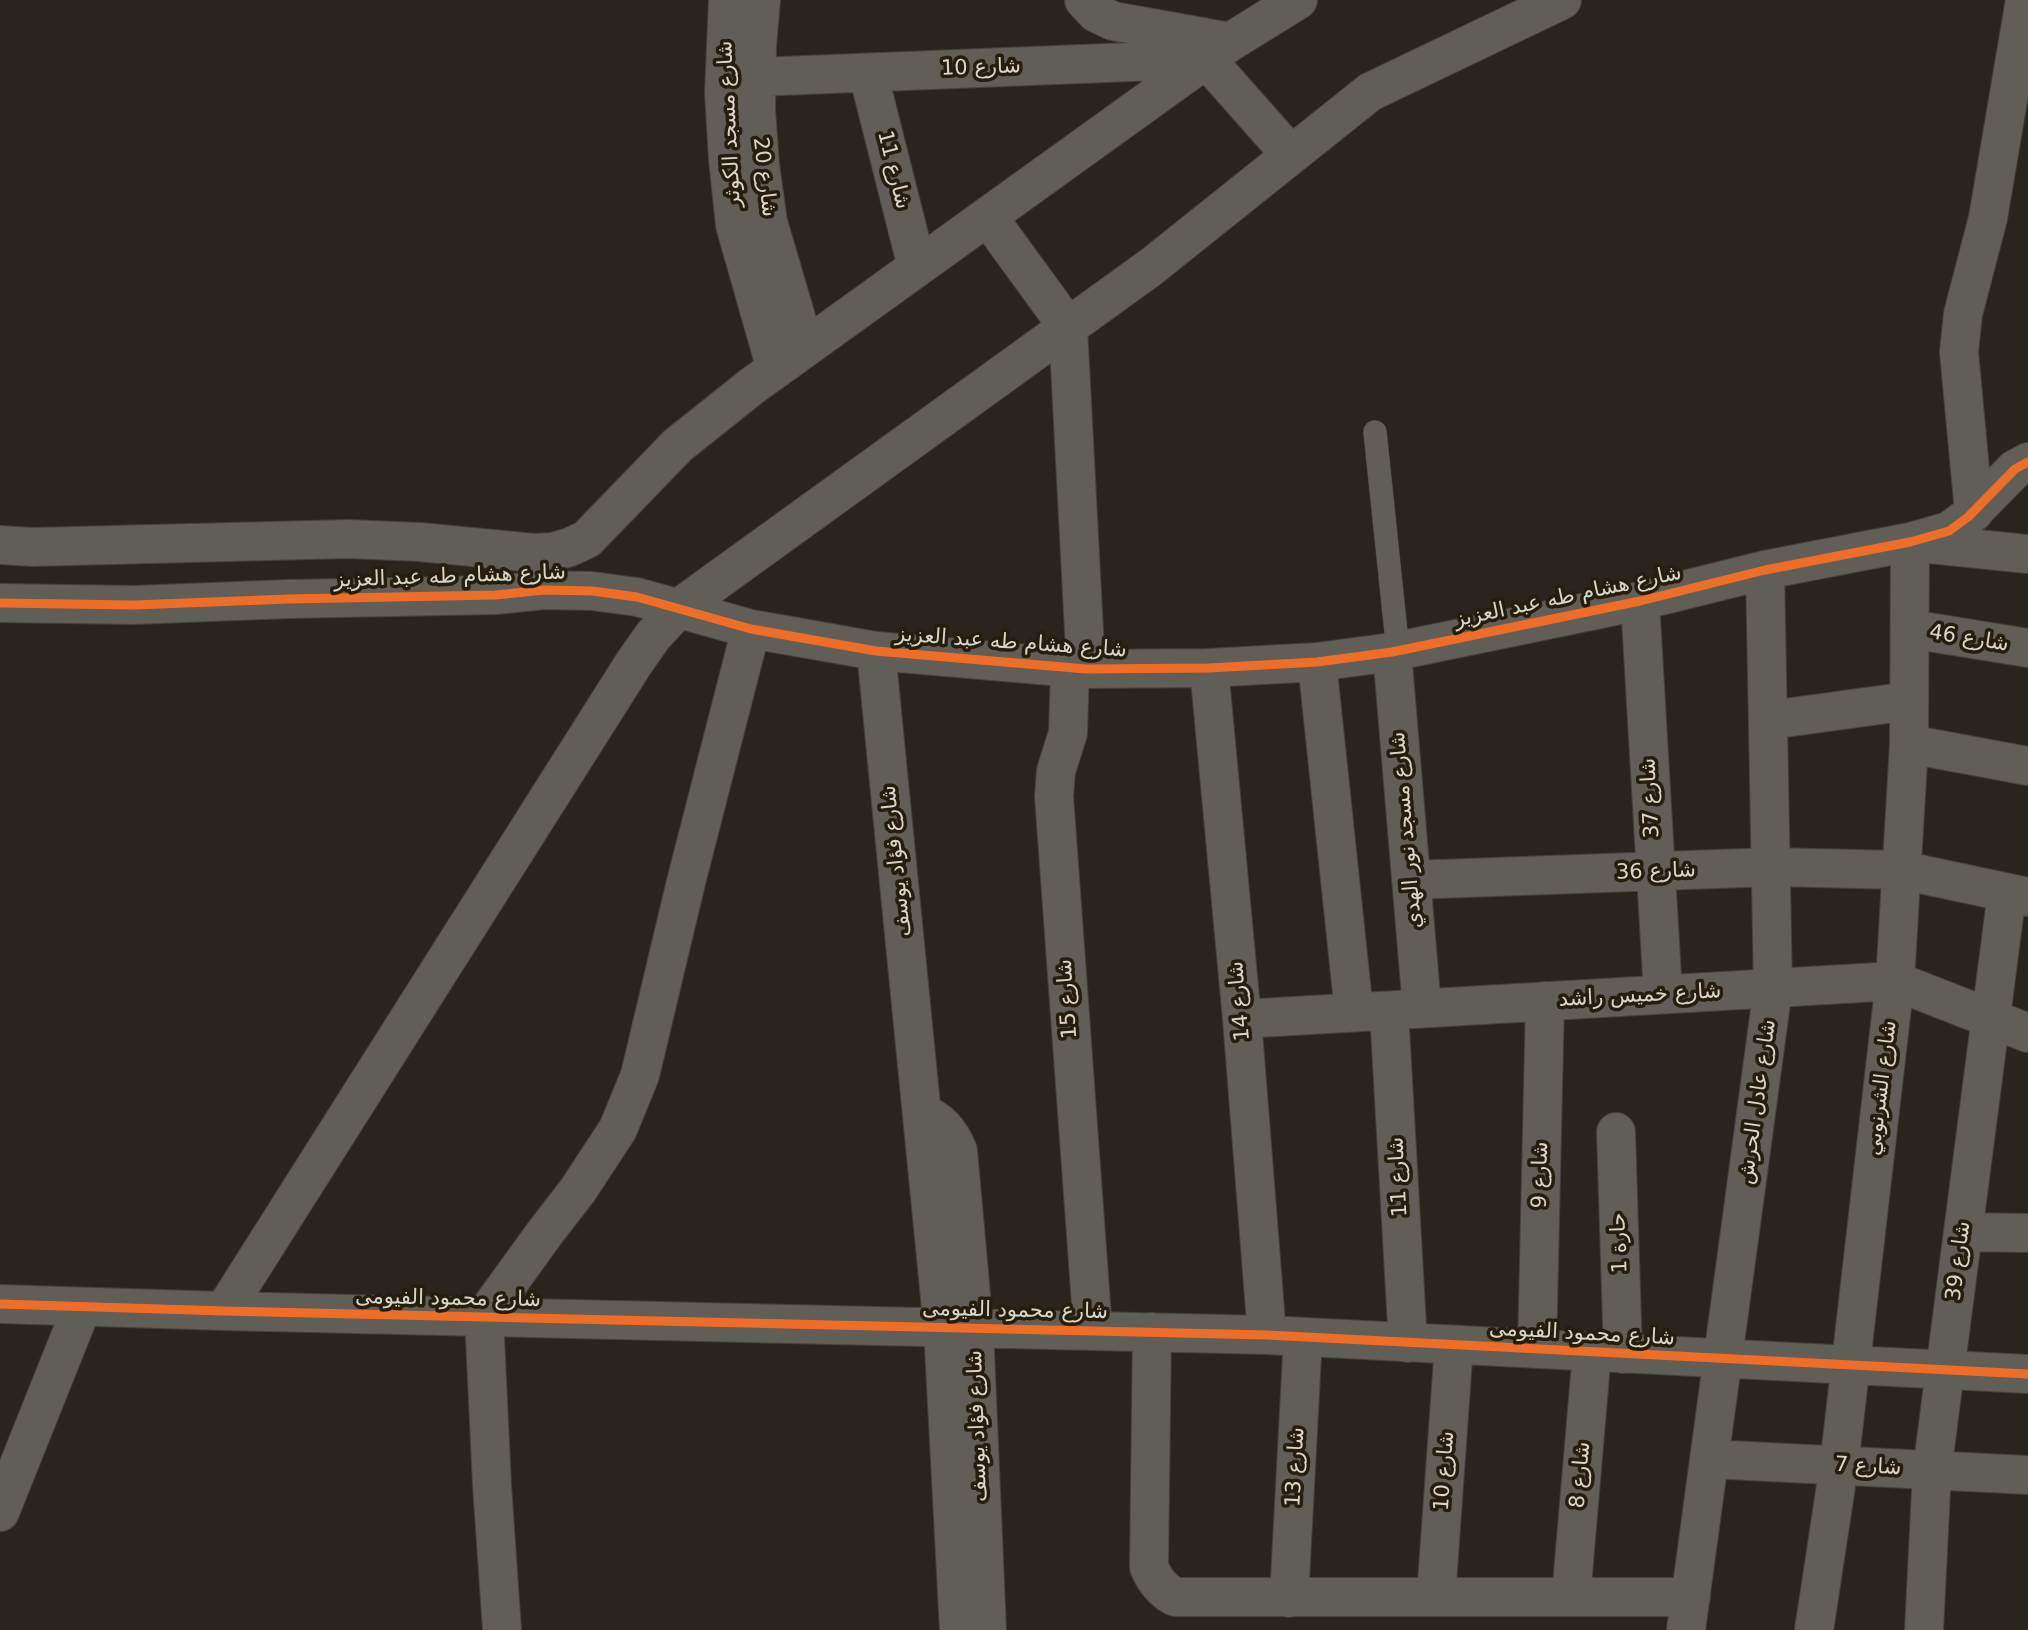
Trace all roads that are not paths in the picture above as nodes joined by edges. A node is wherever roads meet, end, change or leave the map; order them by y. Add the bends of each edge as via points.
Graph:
1 (728, 0) edge
2 (761, 0) edge
3 (1084, 0) edge
4 (1298, 0) edge
5 (1562, 0) edge
6 (2025, 0) edge
7 (1218, 50) junction
8 (868, 73) junction
9 (756, 77) junction
10 (1291, 155) junction
11 (988, 217) junction
12 (918, 267) junction
13 (1068, 327) junction
14 (790, 359) junction
15 (1375, 432) dead end
16 (2028, 462) edge
17 (1974, 512) junction
18 (1910, 542) junction
19 (0, 545) edge
20 (2028, 554) edge
21 (1765, 570) junction
22 (1640, 601) junction
23 (0, 603) edge
24 (679, 608) junction
25 (751, 629) junction
26 (1910, 629) junction
27 (2028, 648) edge
28 (876, 651) junction
29 (1395, 652) junction
30 (1317, 662) junction
31 (1209, 668) junction
32 (1078, 669) junction
33 (1909, 701) junction
34 (1770, 720) junction
35 (1909, 744) junction
36 (2028, 766) edge
37 (1772, 867) junction
38 (1901, 870) junction
39 (1655, 872) junction
40 (1411, 880) junction
41 (2018, 895) edge
42 (1895, 981) junction
43 (1773, 988) junction
44 (1663, 994) junction
45 (1545, 1001) junction
46 (1388, 1010) junction
47 (1991, 1018) junction
48 (1242, 1019) junction
49 (2028, 1033) edge
50 (1616, 1132) dead end
51 (1963, 1232) junction
52 (2028, 1233) edge
53 (0, 1304) edge
54 (82, 1307) junction
55 (224, 1311) junction
56 (484, 1317) junction
57 (959, 1328) junction
58 (1093, 1331) junction
59 (1152, 1332) junction
60 (1285, 1336) junction
61 (1408, 1343) junction
62 (1454, 1345) junction
63 (1537, 1349) junction
64 (1608, 1353) junction
65 (1723, 1359) junction
66 (1850, 1365) junction
67 (1945, 1370) junction
68 (2028, 1374) edge
69 (1709, 1459) junction
70 (1839, 1466) junction
71 (1932, 1471) junction
72 (2028, 1475) edge
73 (0, 1512) edge
74 (1436, 1597) junction
75 (1571, 1597) junction
76 (1289, 1598) junction
77 (1688, 1614) edge
78 (502, 1630) edge
79 (960, 1630) edge
80 (986, 1630) edge
81 (1814, 1630) edge
82 (1924, 1630) edge

1 - 14 street, شارع مسجد الكوثر via 724,93 735,225
2 - 9 street, شارع 20
3 - 7 street via 1096,13 1113,20
4 - 7 street
5 - 10 street via 1370,92
6 - 17 street via 1988,218 1963,314 1959,352
7 - 8 street, شارع 10
7 - 10 street
7 - 11 street
8 - 9 street, شارع 10
8 - 12 street, شارع 11
9 - 14 street, شارع 20 via 760,165
10 - 13 street
11 - 12 street
11 - 13 street
12 - 14 street
13 - 24 street
13 - 32 street, شارع 15
14 - 19 street via 678,445 587,539 553,552 348,539
15 - 29 lane
16 - 17 street, شارع هشام طه عبد العزيز via 2015,468
17 - 18 street, شارع هشام طه عبد العزيز via 1949,531
18 - 20 street
18 - 21 street, شارع هشام طه عبد العزيز
18 - 26 street, شارع الشرنوبي
21 - 22 street, شارع هشام طه عبد العزيز
21 - 34 street, شارع عادل الحرش
22 - 29 street, شارع هشام طه عبد العزيز
22 - 39 street, شارع 37
23 - 24 street, شارع هشام طه عبد العزيز via 134,605 544,590 592,591
24 - 25 street, شارع هشام طه عبد العزيز
24 - 55 street via 634,663
25 - 28 street, شارع هشام طه عبد العزيز
25 - 56 street via 640,1075 618,1129
26 - 27 street, شارع 46
26 - 33 street, شارع الشرنوبي
28 - 32 street, شارع هشام طه عبد العزيز
28 - 57 street, شارع فؤاد يوسف via 922,1113
29 - 30 street, شارع هشام طه عبد العزيز
29 - 40 street, شارع مسجد نور الهدي
30 - 31 street, شارع هشام طه عبد العزيز
30 - 46 street
31 - 32 street, شارع هشام طه عبد العزيز
31 - 48 street, شارع 14
32 - 58 street, شارع 15 via 1054,796
33 - 34 street
33 - 35 street, شارع الشرنوبي
34 - 37 street, شارع عادل الحرش
35 - 36 street
35 - 38 street, شارع الشرنوبي
37 - 38 street, شارع 36
37 - 39 street, شارع 36
37 - 43 street, شارع عادل الحرش
38 - 41 street, شارع 36
38 - 42 street, شارع الشرنوبي
39 - 40 street, شارع 36
39 - 44 street, شارع 37
40 - 46 street, شارع مسجد نور الهدي
41 - 47 street, شارع 39
42 - 43 street, شارع خميس راشد
42 - 47 street, شارع خميس راشد
42 - 66 street, شارع الشرنوبي
43 - 44 street, شارع خميس راشد
43 - 65 street, شارع عادل الحرش
44 - 45 street, شارع خميس راشد
45 - 46 street, شارع خميس راشد
45 - 63 street, شارع 9
46 - 48 street, شارع خميس راشد
46 - 61 street, شارع 11
47 - 49 street, شارع خميس راشد
47 - 51 street, شارع 39
48 - 60 street, شارع 14
50 - 64 street, حارة 1
51 - 52 street
51 - 67 street, شارع 39
53 - 54 street, شارع محمود الفيومى
54 - 55 street, شارع محمود الفيومى
54 - 73 street
55 - 56 street, شارع محمود الفيومى
56 - 57 street, شارع محمود الفيومى
56 - 78 street
57 - 58 street, شارع محمود الفيومى
57 - 79 street, شارع فؤاد يوسف
57 - 80 street, شارع فؤاد يوسف
58 - 59 street, شارع محمود الفيومى
59 - 60 street, شارع محمود الفيومى
59 - 76 street via 1149,1567 1153,1577 1168,1593 1184,1598
60 - 61 street, شارع محمود الفيومى
60 - 76 street, شارع 13
61 - 62 street, شارع محمود الفيومى
62 - 63 street, شارع محمود الفيومى
62 - 74 street, شارع 10
63 - 64 street, شارع محمود الفيومى
64 - 65 street, شارع محمود الفيومى
64 - 75 street, شارع 8
65 - 66 street, شارع محمود الفيومى
65 - 69 street, شارع عادل الحرش
66 - 67 street, شارع محمود الفيومى
66 - 70 street, شارع الشرنوبي
67 - 68 street, شارع محمود الفيومى
67 - 71 street, شارع 39
69 - 70 street, شارع 7
69 - 77 street, شارع عادل الحرش
70 - 71 street, شارع 7
70 - 81 street, شارع الشرنوبي
71 - 72 street, شارع 7
71 - 82 street, شارع 39
74 - 75 street
74 - 76 street
75 - 77 street

